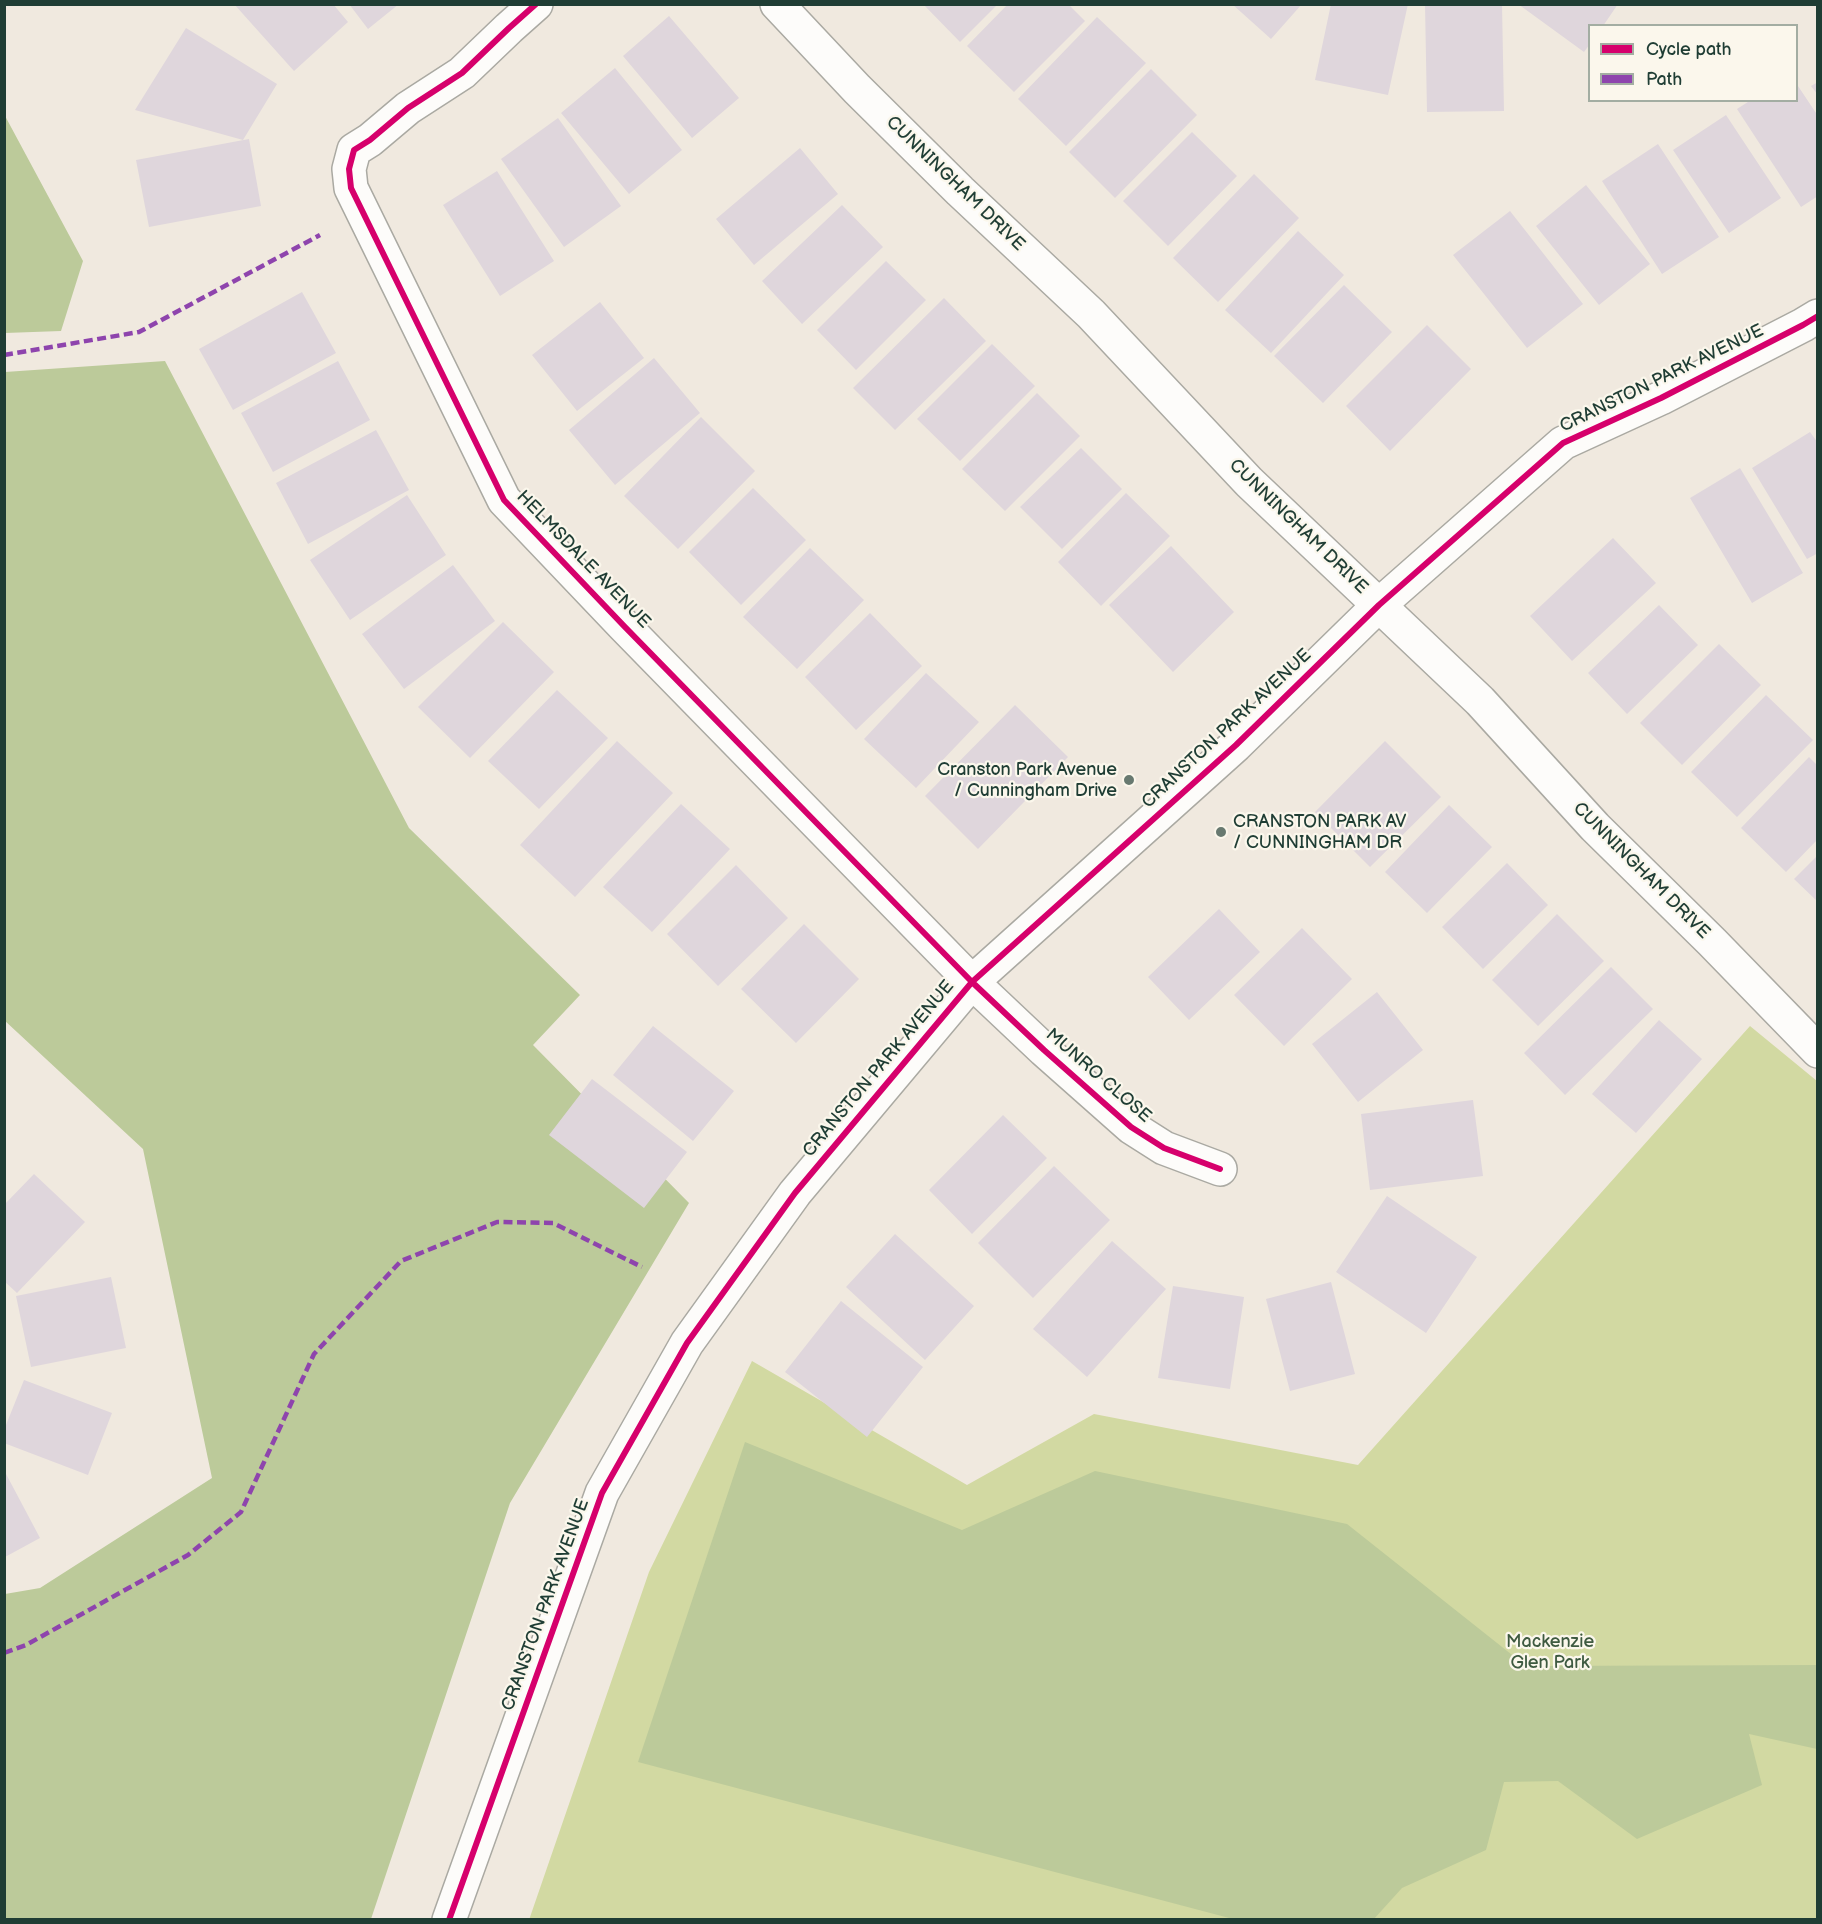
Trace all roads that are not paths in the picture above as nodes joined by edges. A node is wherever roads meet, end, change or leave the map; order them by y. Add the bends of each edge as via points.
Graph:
1 (536, 4) edge
2 (777, 4) edge
3 (1818, 316) edge
4 (1379, 605) junction
5 (972, 982) junction
6 (1818, 1051) edge
7 (1220, 1169) dead end
8 (449, 1920) edge

1 - 5 street, HELMSDALE AVENUE via 462,73 354,150 349,169 351,188 504,500
2 - 4 street, CUNNINGHAM DRIVE via 960,191 1091,314 1249,482
3 - 4 street, CRANSTON PARK AVENUE via 1671,393 1563,443
4 - 5 street, CRANSTON PARK AVENUE via 1236,746
4 - 6 street, CUNNINGHAM DRIVE via 1480,700 1595,827
5 - 7 street, MUNRO CLOSE via 1131,1127 1164,1148
5 - 8 street, CRANSTON PARK AVENUE via 795,1193 687,1343 602,1493

